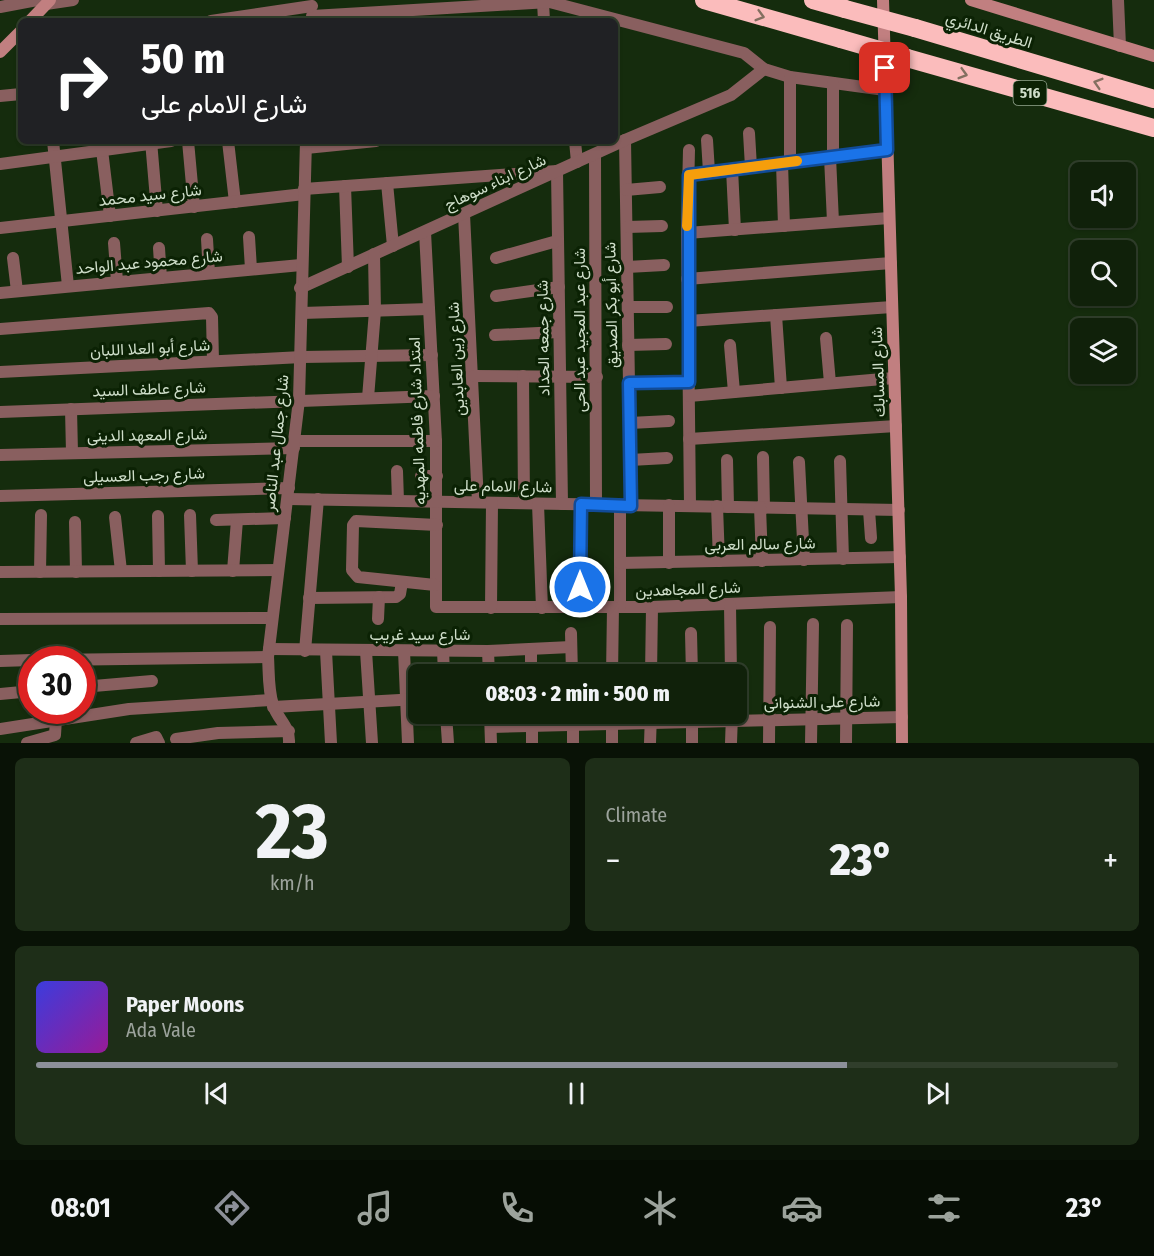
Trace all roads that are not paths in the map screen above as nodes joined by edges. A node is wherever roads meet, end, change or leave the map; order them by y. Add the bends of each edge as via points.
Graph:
1 (73, 0) edge
2 (704, 0) edge
3 (813, 0) edge
4 (884, 0) edge
5 (971, 0) edge
6 (1118, 0) edge
7 (44, 1) edge
8 (545, 1) edge
9 (0, 7) edge
10 (312, 11) edge
11 (32, 18) edge
12 (241, 18) edge
13 (544, 18) edge
14 (610, 18) edge
15 (618, 20) edge
16 (18, 38) edge
17 (1120, 46) junction
18 (0, 52) edge
19 (1154, 56) edge
20 (764, 69) junction
21 (790, 77) junction
22 (833, 83) junction
23 (885, 90) junction
24 (18, 94) edge
25 (0, 96) edge
26 (1154, 99) edge
27 (1154, 128) edge
28 (749, 133) dead end
29 (625, 140) junction
30 (707, 141) dead end
31 (618, 143) edge
32 (53, 144) edge
33 (140, 144) edge
34 (152, 144) edge
35 (188, 144) edge
36 (228, 144) edge
37 (324, 144) edge
38 (575, 144) edge
39 (616, 144) edge
40 (306, 145) edge
41 (102, 150) junction
42 (689, 150) dead end
43 (887, 150) junction
44 (595, 154) junction
45 (55, 157) junction
46 (832, 157) junction
47 (577, 162) junction
48 (786, 162) junction
49 (0, 164) edge
50 (751, 166) junction
51 (732, 169) junction
52 (557, 171) junction
53 (709, 172) junction
54 (689, 175) junction
55 (387, 183) junction
56 (345, 186) junction
57 (660, 187) dead end
58 (626, 190) junction
59 (304, 192) junction
60 (235, 202) junction
61 (194, 207) junction
62 (157, 211) junction
63 (464, 214) junction
64 (110, 216) junction
65 (889, 218) junction
66 (62, 221) junction
67 (833, 222) junction
68 (663, 226) dead end
69 (784, 226) junction
70 (627, 227) junction
71 (0, 228) edge
72 (735, 230) junction
73 (425, 231) junction
74 (687, 233) junction
75 (249, 237) dead end
76 (207, 239) dead end
77 (557, 241) junction
78 (114, 243) dead end
79 (393, 246) junction
80 (159, 248) dead end
81 (374, 254) junction
82 (13, 258) dead end
83 (496, 258) dead end
84 (891, 263) junction
85 (301, 265) junction
86 (664, 266) dead end
87 (348, 267) junction
88 (627, 267) junction
89 (251, 269) junction
90 (209, 273) junction
91 (161, 278) junction
92 (687, 279) junction
93 (117, 281) junction
94 (68, 286) junction
95 (559, 287) junction
96 (300, 288) junction
97 (17, 291) junction
98 (0, 293) edge
99 (495, 296) dead end
100 (628, 306) junction
101 (667, 307) dead end
102 (892, 307) junction
103 (429, 309) junction
104 (375, 311) junction
105 (302, 313) junction
106 (776, 315) junction
107 (688, 321) junction
108 (0, 329) edge
109 (559, 332) junction
110 (495, 335) dead end
111 (826, 338) dead end
112 (666, 344) dead end
113 (628, 345) junction
114 (730, 345) dead end
115 (373, 355) junction
116 (432, 355) junction
117 (302, 357) junction
118 (213, 361) junction
119 (0, 372) edge
120 (474, 376) junction
121 (523, 376) junction
122 (560, 377) junction
123 (597, 377) junction
124 (894, 378) junction
125 (689, 382) junction
126 (629, 383) junction
127 (830, 383) junction
128 (781, 388) junction
129 (734, 392) junction
130 (434, 396) junction
131 (689, 396) junction
132 (368, 398) junction
133 (299, 400) junction
134 (71, 409) junction
135 (0, 412) edge
136 (669, 421) dead end
137 (630, 423) junction
138 (896, 426) junction
139 (689, 439) junction
140 (436, 441) junction
141 (295, 445) junction
142 (72, 453) junction
143 (0, 455) edge
144 (763, 457) dead end
145 (667, 458) dead end
146 (630, 460) junction
147 (727, 460) dead end
148 (840, 461) dead end
149 (799, 462) dead end
150 (397, 471) dead end
151 (421, 476) dead end
152 (437, 476) junction
153 (288, 493) junction
154 (0, 496) edge
155 (318, 499) junction
156 (398, 501) junction
157 (438, 502) junction
158 (478, 502) junction
159 (492, 503) junction
160 (524, 503) junction
161 (538, 504) junction
162 (562, 504) junction
163 (581, 504) junction
164 (596, 505) junction
165 (669, 505) junction
166 (625, 506) junction
167 (690, 506) junction
168 (723, 507) junction
169 (762, 507) junction
170 (802, 508) junction
171 (841, 509) junction
172 (869, 510) junction
173 (899, 510) junction
174 (41, 515) dead end
175 (190, 515) dead end
176 (158, 516) dead end
177 (115, 517) dead end
178 (285, 518) junction
179 (216, 520) dead end
180 (237, 520) junction
181 (75, 522) dead end
182 (437, 525) junction
183 (871, 538) dead end
184 (900, 557) junction
185 (843, 559) junction
186 (804, 560) junction
187 (719, 561) junction
188 (762, 561) junction
189 (620, 563) junction
190 (669, 563) junction
191 (279, 570) junction
192 (121, 571) junction
193 (159, 571) junction
194 (192, 571) junction
195 (233, 571) junction
196 (0, 572) edge
197 (40, 572) junction
198 (76, 572) junction
199 (402, 582) junction
200 (435, 585) junction
201 (379, 597) junction
202 (901, 597) junction
203 (309, 598) junction
204 (730, 605) junction
205 (580, 607) junction
206 (616, 607) junction
207 (652, 607) junction
208 (438, 608) joint
209 (491, 608) junction
210 (542, 608) junction
211 (272, 618) junction
212 (0, 619) edge
213 (378, 619) dead end
214 (813, 624) dead end
215 (847, 625) dead end
216 (770, 627) dead end
217 (571, 633) dead end
218 (691, 633) dead end
219 (571, 647) junction
220 (531, 649) junction
221 (443, 650) junction
222 (304, 651) junction
223 (326, 651) junction
224 (366, 651) junction
225 (404, 651) junction
226 (488, 651) junction
227 (269, 653) junction
228 (96, 659) edge
229 (18, 660) edge
230 (0, 661) edge
231 (444, 664) edge
232 (489, 664) edge
233 (531, 664) edge
234 (572, 664) edge
235 (613, 664) edge
236 (651, 664) edge
237 (692, 664) edge
238 (731, 664) edge
239 (408, 675) edge
240 (152, 681) dead end
241 (96, 686) edge
242 (18, 692) edge
243 (0, 694) edge
244 (408, 699) edge
245 (370, 702) junction
246 (272, 703) junction
247 (329, 704) junction
248 (96, 714) edge
249 (902, 717) junction
250 (846, 718) junction
251 (747, 719) edge
252 (770, 720) junction
253 (812, 720) junction
254 (28, 724) edge
255 (56, 724) edge
256 (410, 724) edge
257 (447, 724) edge
258 (490, 724) edge
259 (532, 724) edge
260 (573, 724) edge
261 (612, 724) edge
262 (651, 724) edge
263 (692, 724) edge
264 (732, 724) edge
265 (0, 729) edge
266 (289, 737) edge
267 (219, 738) edge
268 (176, 739) dead end
269 (159, 741) edge
270 (27, 743) edge
271 (136, 743) edge
272 (331, 743) edge
273 (372, 743) edge
274 (408, 743) edge
275 (448, 743) edge
276 (491, 743) edge
277 (532, 743) edge
278 (573, 743) edge
279 (612, 743) edge
280 (650, 743) edge
281 (692, 743) edge
282 (732, 743) edge
283 (769, 743) edge
284 (811, 743) edge
285 (846, 743) edge
286 (902, 743) edge

1 - 7 street
2 -> 27 highway, 516, bridge
26 -> 3 highway, الطريق الدائري / 516, bridge
4 - 23 street, شارع المسابك
5 - 17 street
6 - 17 street
7 - 9 street
7 - 11 street
8 - 10 street
8 - 13 street
8 - 14 street
10 - 12 street
15 - 20 street via 744,53
16 - 18 street
17 - 19 street
20 - 21 street
20 - 29 street, شارع ابناء سوهاج via 731,95
21 - 22 street
21 - 48 street
22 - 23 street
22 - 46 street
23 - 43 street, شارع المسابك
24 - 25 street
28 - 50 street
29 - 31 street, شارع ابناء سوهاج
29 - 58 street, شارع أبو بكر الصديق
30 - 53 street
32 - 45 street
33 - 41 street
34 - 62 street
35 - 61 street
36 - 60 street
37 - 40 street
38 - 47 street
39 - 44 street, شارع ابناء سوهاج
40 - 59 street, شارع جمال عبد الناصر
41 - 45 street
41 - 64 street
42 - 54 street
43 - 46 street
43 - 65 street, شارع المسابك
44 - 47 street, شارع ابناء سوهاج
44 - 123 street, شارع عبد المجيد عبد الحى
45 - 49 street
45 - 66 street
46 - 48 street
46 - 67 street
47 - 52 street, شارع ابناء سوهاج
48 - 50 street
48 - 69 street
50 - 51 street
51 - 53 street
51 - 72 street
52 - 55 street, شارع سيد محمد
52 - 63 street, شارع ابناء سوهاج
52 - 77 street, شارع جمعه الحداد
53 - 54 street
54 - 74 street
55 - 56 street, شارع سيد محمد
55 - 79 street
56 - 59 street, شارع سيد محمد
56 - 87 street
57 - 58 street
58 - 70 street, شارع أبو بكر الصديق
59 - 60 street, شارع سيد محمد
59 - 85 street, شارع جمال عبد الناصر
60 - 61 street, شارع سيد محمد
61 - 62 street, شارع سيد محمد
62 - 64 street, شارع سيد محمد
63 - 73 street, شارع ابناء سوهاج
63 - 120 street, شارع زين العابدين
64 - 66 street, شارع سيد محمد
65 - 67 street
65 - 84 street, شارع المسابك
66 - 71 street, شارع سيد محمد
66 - 94 street
67 - 69 street
68 - 70 street
69 - 72 street
70 - 88 street, شارع أبو بكر الصديق
72 - 74 street
73 - 79 street, شارع ابناء سوهاج
73 - 103 street, امتداد شارع فاطمه المهديه
74 - 92 street
75 - 89 street
76 - 90 street
77 - 83 street
77 - 95 street, شارع جمعه الحداد
78 - 93 street
79 - 81 street, شارع ابناء سوهاج
80 - 91 street
81 - 87 street, شارع ابناء سوهاج
81 - 104 street
82 - 97 street
84 - 92 street
84 - 102 street, شارع المسابك
85 - 89 street, شارع محمود عبد الواحد
85 - 96 street, شارع جمال عبد الناصر
86 - 88 street
87 - 96 street, شارع ابناء سوهاج
88 - 100 street, شارع أبو بكر الصديق
89 - 90 street, شارع محمود عبد الواحد
90 - 91 street, شارع محمود عبد الواحد
91 - 93 street, شارع محمود عبد الواحد
92 - 107 street
93 - 94 street, شارع محمود عبد الواحد
94 - 97 street, شارع محمود عبد الواحد
95 - 99 street
95 - 109 street, شارع جمعه الحداد
96 - 105 street, شارع جمال عبد الناصر
97 - 98 street, شارع محمود عبد الواحد
100 - 101 street
100 - 113 street, شارع أبو بكر الصديق
102 - 106 street
102 - 124 street, شارع المسابك
103 - 104 street
103 - 116 street, امتداد شارع فاطمه المهديه
104 - 105 street
104 - 115 street
105 - 117 street, شارع جمال عبد الناصر
106 - 107 street
106 - 128 street
107 - 125 street
108 - 118 street via 210,314
109 - 110 street
109 - 122 street, شارع جمعه الحداد
111 - 127 street
112 - 113 street
113 - 126 street, شارع أبو بكر الصديق
114 - 129 street
115 - 116 street, شارع أبو العلا اللبان
115 - 117 street, شارع أبو العلا اللبان
115 - 132 street
116 - 130 street, امتداد شارع فاطمه المهديه
117 - 118 street, شارع أبو العلا اللبان
117 - 133 street, شارع جمال عبد الناصر
118 - 119 street, شارع أبو العلا اللبان
120 - 121 street
120 - 158 street, شارع زين العابدين
121 - 122 street
121 - 160 street
122 - 123 street
122 - 162 street, شارع جمعه الحداد
123 - 164 street, شارع عبد المجيد عبد الحى
124 - 127 street
124 - 138 street, شارع المسابك
125 - 126 street
125 - 131 street
126 - 137 street, شارع أبو بكر الصديق
127 - 128 street
128 - 129 street
129 - 131 street
130 - 132 street, شارع عاطف السيد
130 - 140 street, امتداد شارع فاطمه المهديه
131 - 139 street
132 - 133 street, شارع عاطف السيد
133 - 134 street, شارع عاطف السيد
133 - 141 street, شارع جمال عبد الناصر
134 - 135 street, شارع عاطف السيد
134 - 142 street
136 - 137 street
137 - 146 street, شارع أبو بكر الصديق
138 - 139 street
138 - 173 street, شارع المسابك
139 - 167 street
140 - 141 street, شارع المعهد الدينى
140 - 152 street, امتداد شارع فاطمه المهديه
141 - 142 street, شارع المعهد الدينى
141 - 153 street, شارع جمال عبد الناصر
142 - 143 street, شارع المعهد الدينى
144 - 169 street
145 - 146 street
146 - 166 street, شارع أبو بكر الصديق
147 - 168 street
148 - 171 street
149 - 170 street
150 - 156 street
151 - 152 street
152 - 157 street, امتداد شارع فاطمه المهديه
153 - 154 street, شارع رجب العسيلى
153 - 155 street, شارع الامام على
153 - 178 street, شارع جمال عبد الناصر
155 - 156 street, شارع الامام على
155 - 203 street
156 - 157 street, شارع الامام على
157 - 158 street, شارع الامام على
157 - 182 street, امتداد شارع فاطمه المهديه
158 - 159 street, شارع الامام على
159 - 160 street, شارع الامام على
159 - 209 street
160 - 161 street, شارع الامام على
161 - 162 street, شارع الامام على
161 - 210 street
162 - 163 street, شارع الامام على
163 - 164 street, شارع الامام على
163 - 205 street
164 - 166 street, شارع الامام على
165 - 166 street, شارع الامام على
165 - 167 street, شارع الامام على
165 - 190 street
166 - 189 street, شارع أبو بكر الصديق
167 - 168 street, شارع الامام على
168 - 169 street, شارع الامام على
168 - 187 street
169 - 170 street, شارع الامام على
169 - 188 street
170 - 171 street, شارع الامام على
170 - 186 street
171 - 172 street, شارع الامام على
171 - 185 street
172 - 173 street, شارع الامام على
172 - 183 street
173 - 184 street, شارع المسابك
174 - 197 street
175 - 194 street
176 - 193 street
177 - 192 street
178 - 180 street
178 - 191 street, شارع جمال عبد الناصر
179 - 180 street
180 - 195 street
181 - 198 street
182 - 199 street via 358,520 354,523 354,575
182 - 200 street, امتداد شارع فاطمه المهديه
184 - 185 street, شارع سالم العربى
184 - 202 street, شارع المسابك
185 - 186 street, شارع سالم العربى
186 - 188 street, شارع سالم العربى
187 - 188 street, شارع سالم العربى
187 - 190 street, شارع سالم العربى
189 - 190 street, شارع سالم العربى
189 - 206 street, شارع أبو بكر الصديق
191 - 195 street
191 - 211 street, شارع جمال عبد الناصر
192 - 193 street
192 - 198 street
193 - 194 street
194 - 195 street
196 - 197 street
197 - 198 street
199 - 200 street
199 - 201 street via 399,596
200 - 208 street, امتداد شارع فاطمه المهديه via 434,604
201 - 203 street
201 - 213 street
202 - 204 street, شارع المجاهدين
202 - 249 street, شارع المسابك
203 - 222 street
204 - 207 street, شارع المجاهدين
204 - 238 street
205 - 206 street, شارع المجاهدين
205 - 210 street, شارع المجاهدين
206 - 207 street, شارع المجاهدين
206 - 235 street, شارع أبو بكر الصديق
207 - 236 street
208 - 209 street, شارع المجاهدين
209 - 210 street, شارع المجاهدين
211 - 212 street
211 - 227 street, شارع جمال عبد الناصر
214 - 253 street
215 - 250 street
216 - 252 street
217 - 219 street
218 - 237 street
219 - 220 street, شارع سيد غريب
219 - 234 street
220 - 226 street, شارع سيد غريب
220 - 233 street
221 - 225 street, شارع سيد غريب
221 - 226 street, شارع سيد غريب
221 - 231 street
222 - 223 street, شارع سيد غريب
222 - 227 street, شارع سيد غريب
223 - 224 street, شارع سيد غريب
223 - 247 street
224 - 225 street, شارع سيد غريب
224 - 245 street
225 - 239 street
226 - 232 street
227 - 228 street, شارع سيد غريب
227 - 246 street, شارع جمال عبد الناصر
229 - 230 street
240 - 241 street
242 - 243 street
244 - 245 street
245 - 247 street
245 - 273 street
246 - 247 street
246 - 248 street
246 - 266 street, شارع جمال عبد الناصر
247 - 272 street
249 - 250 street, شارع على الشنوانى
249 - 286 street, شارع المسابك
250 - 253 street, شارع على الشنوانى
250 - 285 street
251 - 252 street, شارع على الشنوانى
252 - 253 street, شارع على الشنوانى
252 - 283 street
253 - 284 street
254 - 265 street
255 - 270 street via 56,735
256 - 274 street
257 - 275 street
258 - 276 street
259 - 277 street
260 - 278 street
261 - 279 street
262 - 280 street
263 - 281 street
264 - 282 street
266 - 267 street
267 - 268 street
269 - 271 street

